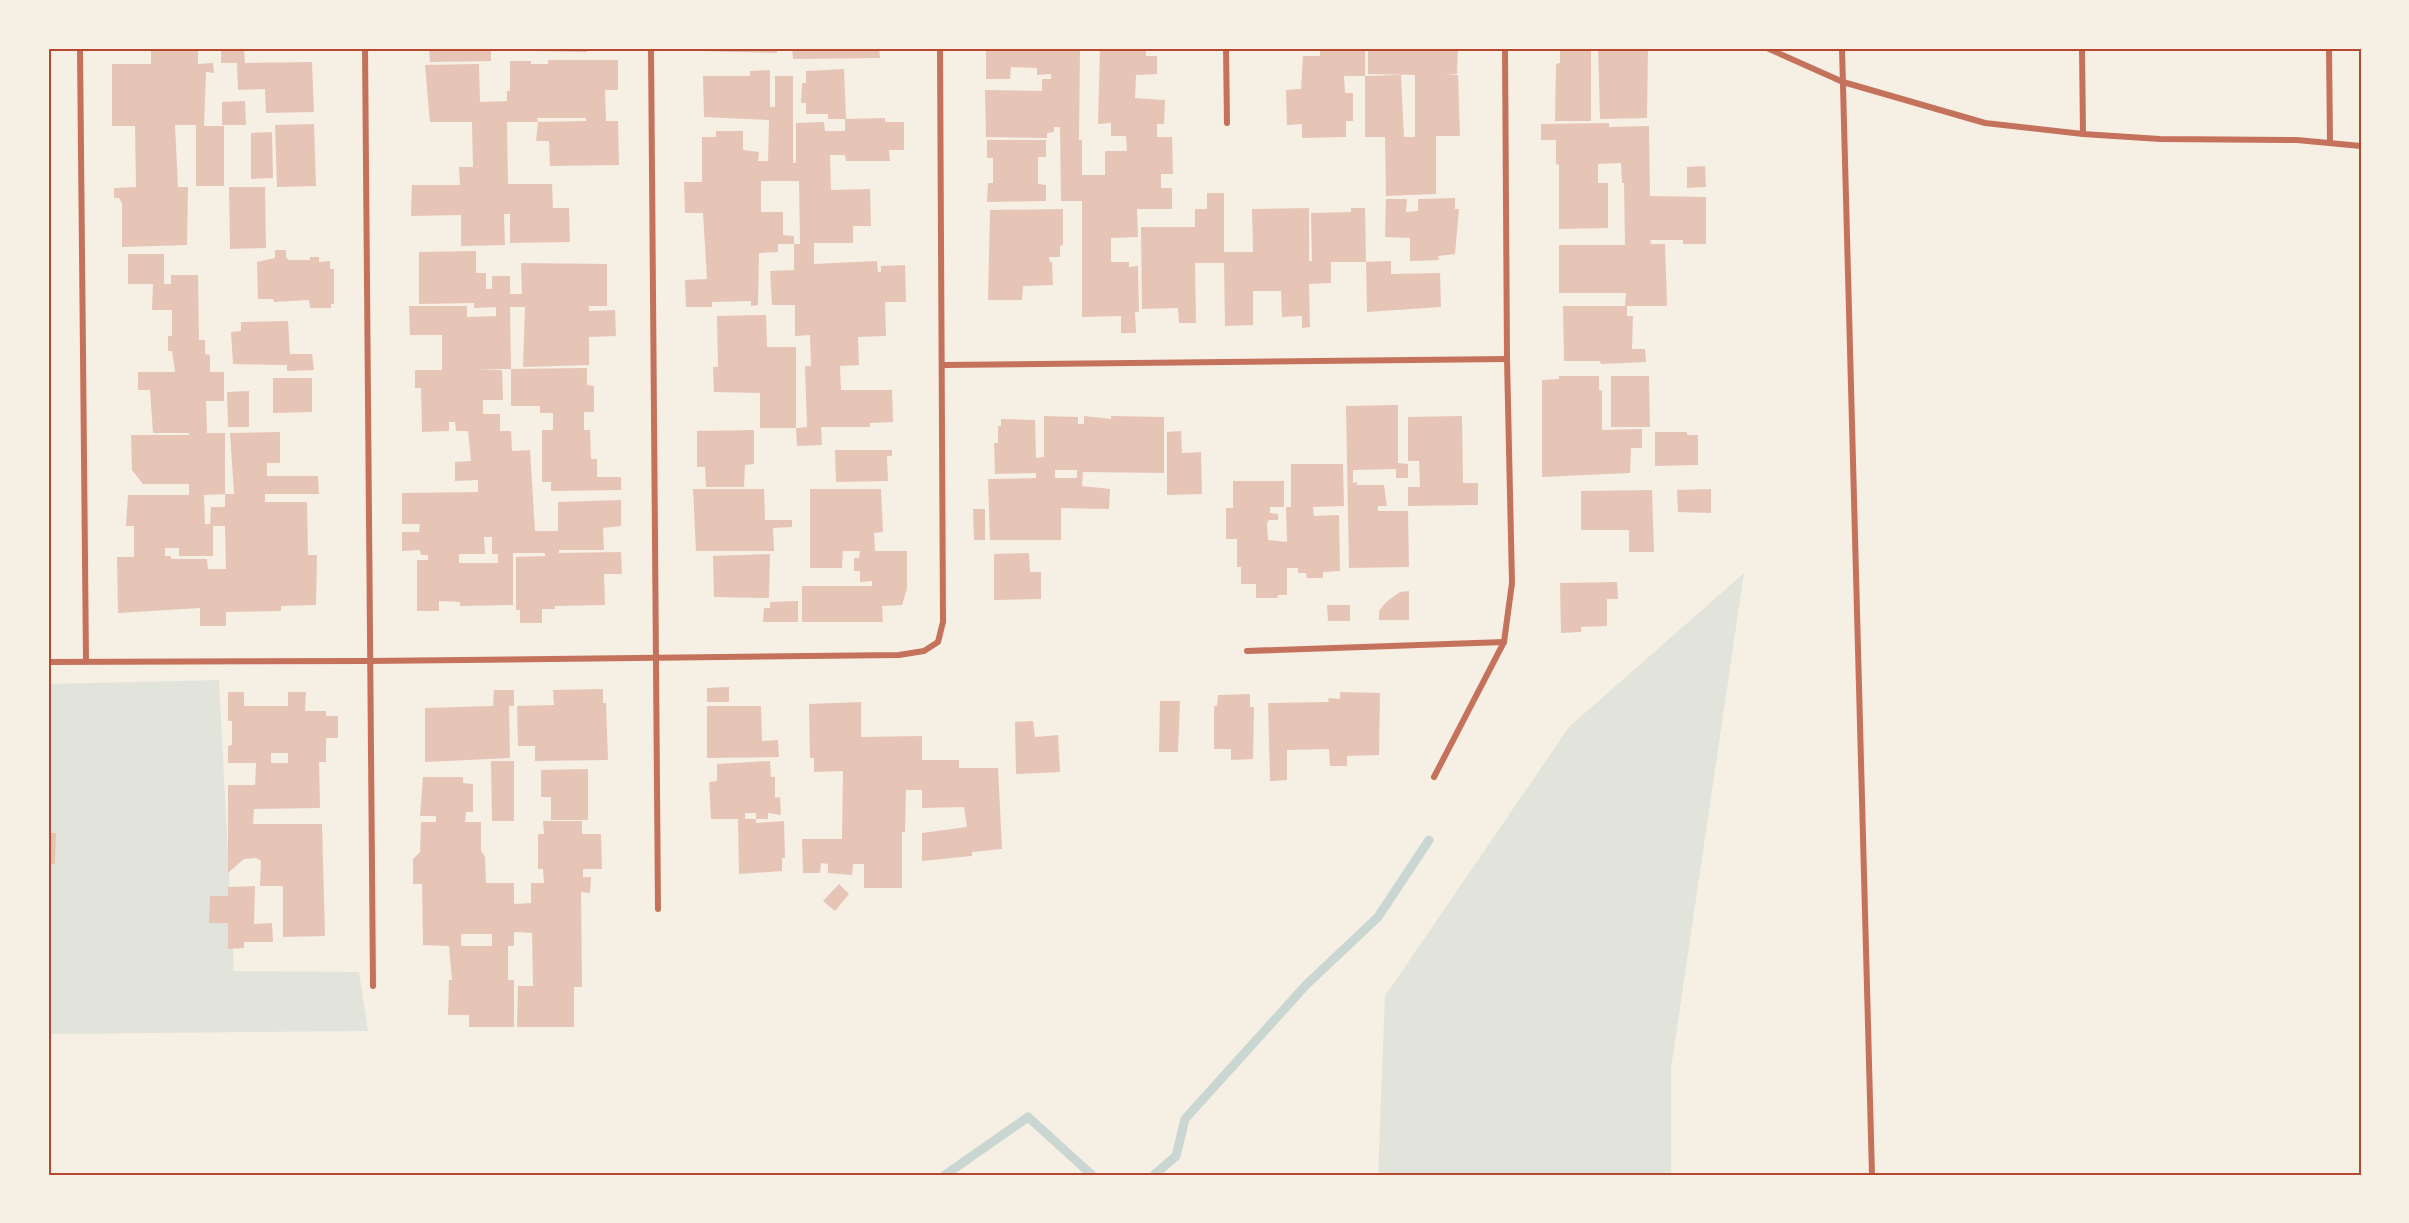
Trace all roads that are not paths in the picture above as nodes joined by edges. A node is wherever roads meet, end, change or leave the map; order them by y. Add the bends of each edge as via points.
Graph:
1 (80, 48) edge
2 (365, 48) edge
3 (651, 48) edge
4 (940, 48) edge
5 (1226, 48) edge
6 (1505, 48) edge
7 (1767, 48) edge
8 (1842, 48) edge
9 (2082, 48) edge
10 (2329, 48) edge
11 (1843, 82) junction
12 (1227, 123) dead end
13 (2083, 135) junction
14 (2330, 143) junction
15 (2361, 146) edge
16 (1507, 359) junction
17 (944, 365) junction
18 (1504, 642) junction
19 (1247, 651) dead end
20 (654, 658) junction
21 (86, 661) junction
22 (368, 661) junction
23 (48, 662) edge
24 (1434, 777) dead end
25 (658, 909) dead end
26 (373, 986) dead end
27 (1872, 1175) edge

1 - 21 street
2 - 22 street
3 - 20 street
4 - 17 street
5 - 12 street
6 - 16 street
7 - 11 street
8 - 11 street
9 - 13 street
10 - 14 street
11 - 13 street via 1985,123
11 - 27 street
13 - 14 street
14 - 15 street
16 - 17 street
16 - 18 street via 1512,583
17 - 20 street via 943,622 938,642 924,651 899,655
18 - 19 street
18 - 24 street
20 - 22 street
20 - 25 street
21 - 22 street
21 - 23 street
22 - 26 street

